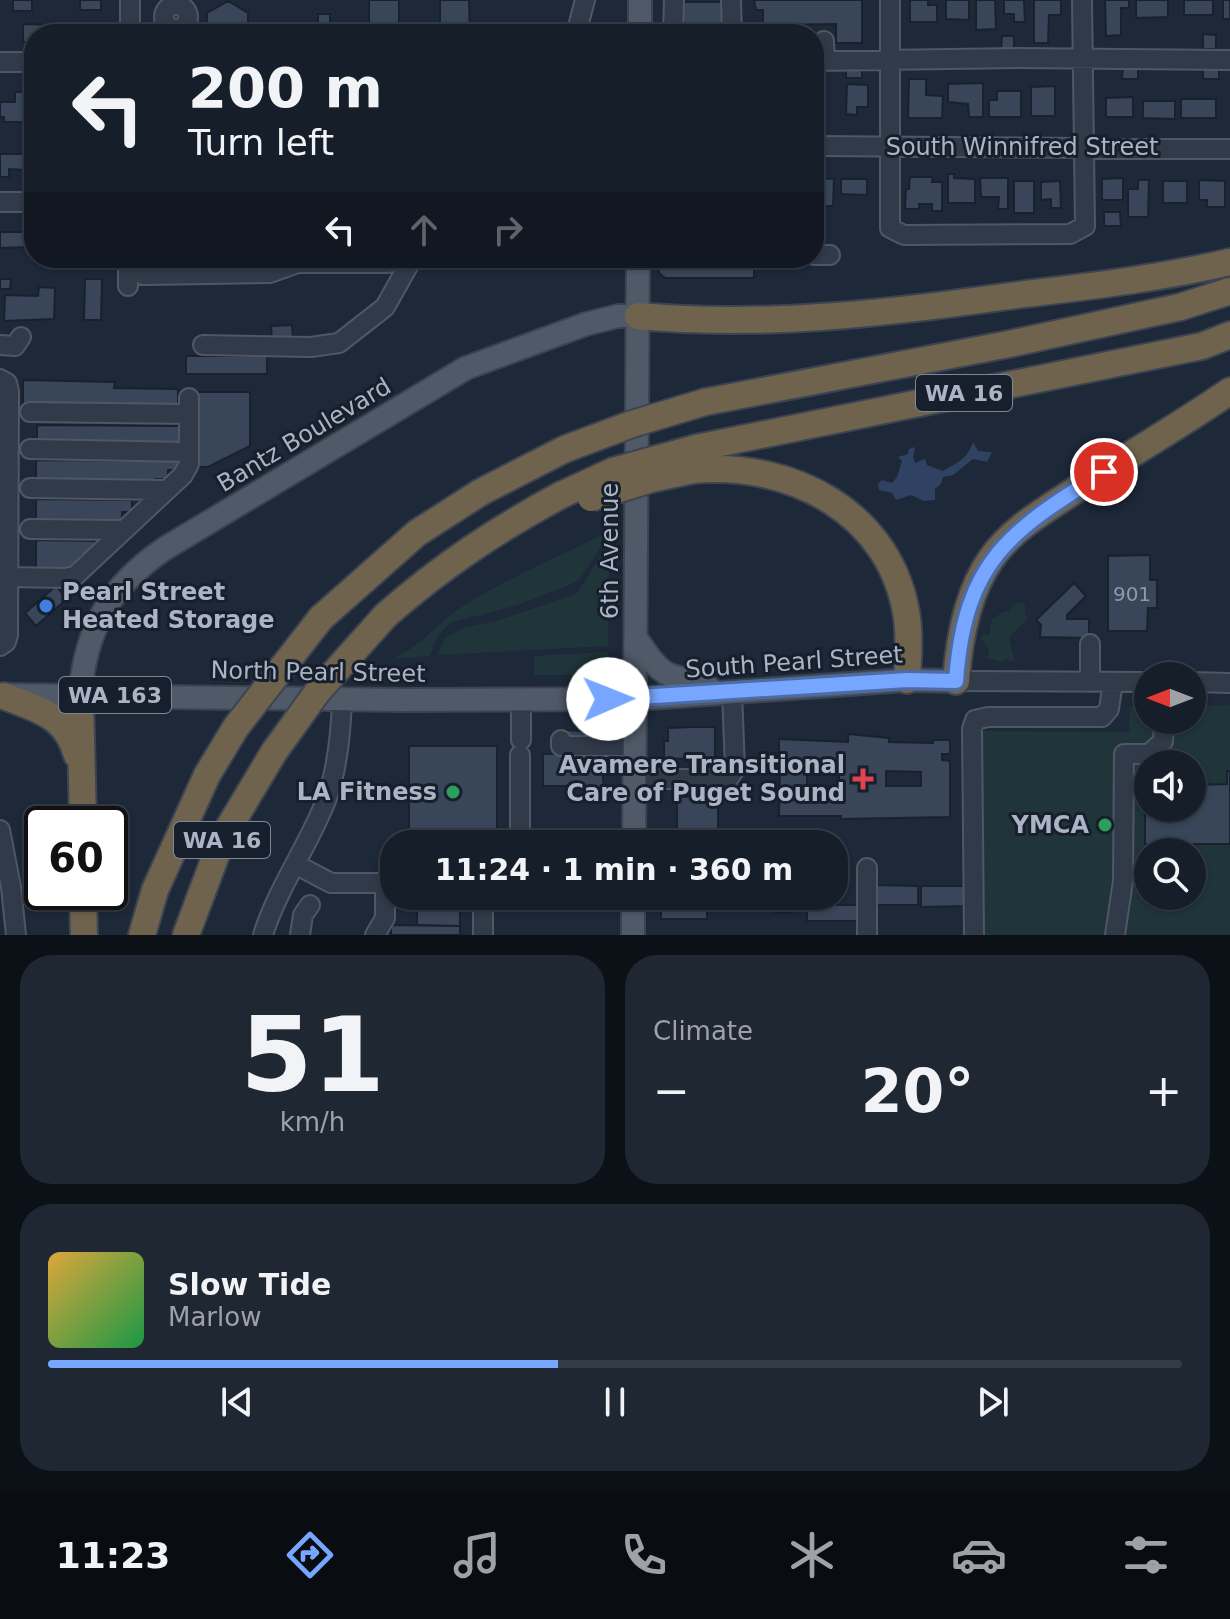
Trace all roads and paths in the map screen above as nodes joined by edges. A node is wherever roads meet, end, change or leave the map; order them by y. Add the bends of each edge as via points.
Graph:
1 (130, 0) edge
2 (585, 0) edge
3 (640, 0) edge
4 (674, 0) edge
5 (731, 0) edge
6 (890, 0) edge
7 (1082, 0) edge
8 (130, 24) edge
9 (579, 24) edge
10 (640, 24) edge
11 (673, 24) edge
12 (732, 24) edge
13 (890, 60) junction
14 (1083, 60) junction
15 (1230, 60) edge
16 (824, 61) edge
17 (0, 62) edge
18 (24, 62) edge
19 (824, 146) edge
20 (890, 146) junction
21 (1084, 147) junction
22 (1230, 149) edge
23 (0, 202) edge
24 (24, 202) edge
25 (1230, 262) edge
26 (128, 268) edge
27 (284, 268) edge
28 (407, 268) edge
29 (638, 268) edge
30 (143, 275) dead end
31 (128, 286) dead end
32 (1230, 291) edge
33 (638, 316) junction
34 (1230, 335) edge
35 (21, 337) dead end
36 (0, 345) edge
37 (203, 345) dead end
38 (0, 379) edge
39 (1230, 391) edge
40 (30, 412) dead end
41 (30, 449) dead end
42 (189, 452) junction
43 (695, 459) junction
44 (30, 488) dead end
45 (165, 490) junction
46 (30, 529) dead end
47 (121, 530) junction
48 (488, 535) junction
49 (9, 577) junction
50 (636, 638) junction
51 (1090, 644) dead end
52 (0, 646) edge
53 (907, 680) junction
54 (956, 681) junction
55 (1090, 682) junction
56 (1113, 682) junction
57 (1134, 682) edge
58 (1206, 682) edge
59 (1230, 683) edge
60 (723, 692) junction
61 (80, 694) junction
62 (2, 696) edge
63 (342, 699) junction
64 (521, 699) junction
65 (635, 699) junction
66 (1163, 734) edge
67 (561, 740) dead end
68 (635, 746) junction
69 (82, 773) junction
70 (634, 779) junction
71 (83, 806) edge
72 (520, 830) edge
73 (634, 830) edge
74 (1, 836) edge
75 (295, 864) junction
76 (867, 868) dead end
77 (380, 883) edge
78 (310, 905) dead end
79 (83, 910) edge
80 (386, 910) edge
81 (483, 910) edge
82 (633, 910) edge
83 (16, 935) edge
84 (84, 935) edge
85 (142, 935) edge
86 (186, 935) edge
87 (263, 935) edge
88 (300, 935) edge
89 (375, 935) edge
90 (483, 935) edge
91 (633, 935) edge
92 (867, 935) edge
93 (974, 935) edge
94 (1115, 935) edge

1 - 8 street
2 - 9 street
3 - 10 main road
4 - 11 street
5 - 12 street
6 - 13 street
7 - 14 street
13 - 14 street
13 - 16 street
13 - 20 street
14 - 15 street
14 - 21 street
17 - 18 street
19 - 20 street, South Winnifred Street
20 - 21 street, South Winnifred Street
20 - 21 street via 890,228 904,235 1070,234 1085,226
21 - 22 street, South Winnifred Street
23 - 24 street
25 - 33 highway via 1172,276 901,312 819,318
26 - 31 street
27 - 30 street via 270,273
28 - 37 street via 385,307 339,343
29 - 33 main road, 6th Avenue
32 - 85 highway, WA 16, bridge via 1009,344 705,402 565,449 481,492 417,533 321,618 236,727 207,775 155,890
33 - 50 main road, 6th Avenue
33 - 61 main road, Bantz Boulevard via 586,324 466,368 164,549 137,568 104,607 89,642
34 - 43 highway, WA 16 via 1202,346
35 - 36 street via 15,346
38 - 49 street via 9,392
39 - 54 highway via 1011,536 992,558 971,601
40 - 42 street via 189,406
41 - 42 street
42 - 45 street via 188,469
43 - 48 highway, bridge
43 - 48 highway, WA 16, bridge via 613,471
43 - 53 highway via 771,474 813,490 851,515 881,550 895,577 907,616
44 - 45 street
45 - 47 street
46 - 47 street
47 - 49 street via 72,577
48 - 86 highway, WA 16, bridge via 386,615 318,691 222,839
49 - 52 street via 8,637
50 - 60 main road via 661,671
50 - 65 main road, 6th Avenue
51 - 55 street
53 - 54 main road, South Pearl Street / WA 163
53 - 60 main road, South Pearl Street / WA 163
54 - 55 street, South Pearl Street
55 - 56 street, South Pearl Street
56 - 57 street, South Pearl Street
56 - 93 street via 1109,709 1102,717 975,720
58 - 59 street
60 - 65 main road, South Pearl Street / WA 163
60 - 70 street via 732,776
61 - 62 main road, North Pearl Street / WA 163
61 - 63 main road, North Pearl Street / WA 163
61 - 69 highway
62 - 69 highway via 58,720 73,739
63 - 64 main road, North Pearl Street / WA 163
63 - 75 street via 332,779
64 - 65 main road, North Pearl Street / WA 163
64 - 72 street
65 - 68 main road, 6th Avenue
66 - 94 street via 1149,754 1124,754 1124,865
67 - 68 street via 561,746
68 - 70 main road, 6th Avenue
69 - 71 highway
70 - 73 main road, 6th Avenue
74 - 83 street
75 - 77 street via 331,883
75 - 87 street
76 - 92 street
78 - 88 street
79 - 84 highway
80 - 89 street
81 - 90 street
82 - 91 main road

